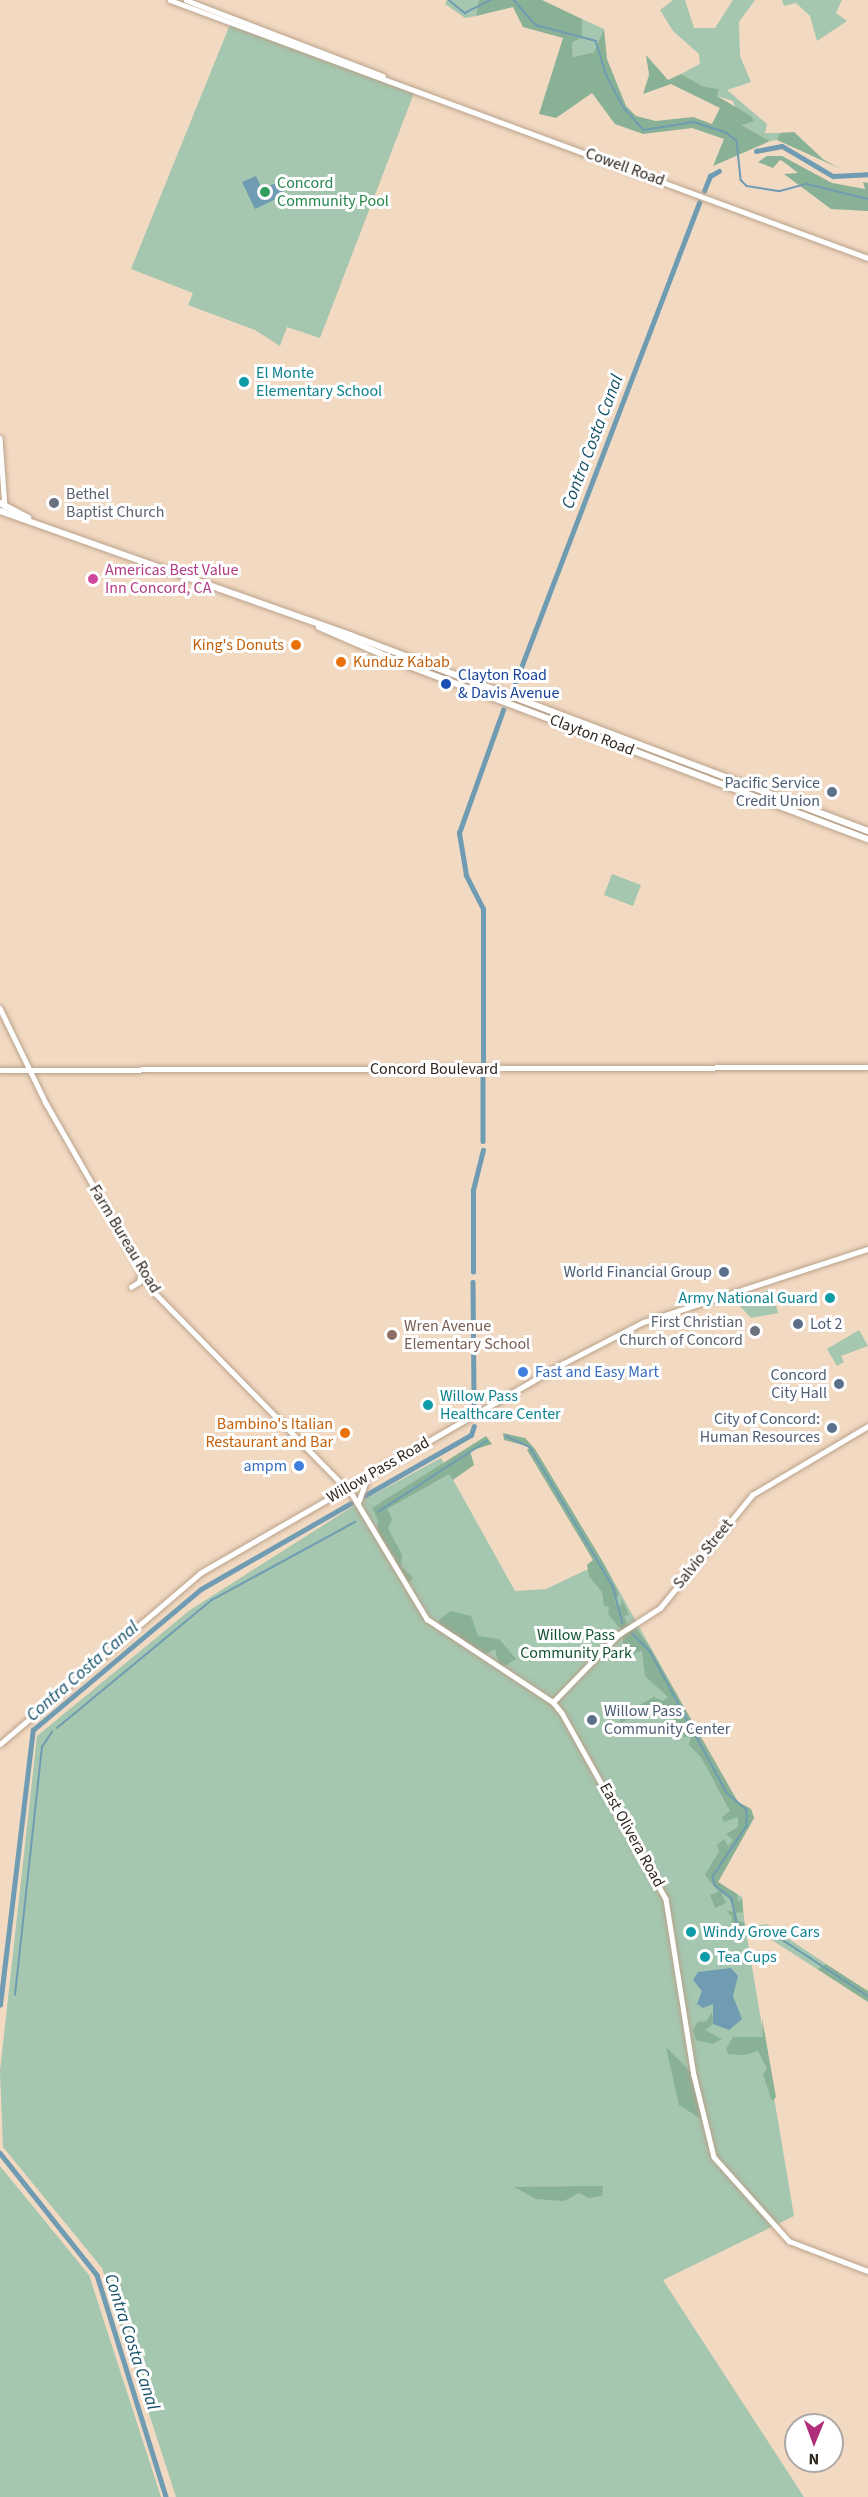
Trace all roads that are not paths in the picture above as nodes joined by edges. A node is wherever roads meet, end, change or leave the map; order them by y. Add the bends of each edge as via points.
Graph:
1 (170, 0) edge
2 (186, 0) edge
3 (383, 76) junction
4 (868, 258) edge
5 (0, 438) edge
6 (2, 508) edge
7 (319, 627) junction
8 (868, 831) edge
9 (868, 840) edge
10 (0, 1008) edge
11 (868, 1067) edge
12 (0, 1070) edge
13 (29, 1070) junction
14 (868, 1249) edge
15 (141, 1269) junction
16 (131, 1287) dead end
17 (868, 1426) edge
18 (369, 1476) junction
19 (347, 1488) junction
20 (358, 1503) junction
21 (553, 1702) junction
22 (0, 1744) edge
23 (868, 2271) edge

1 - 3 street, Cowell Road
2 - 3 street, Cowell Road
3 - 4 street, Cowell Road
5 - 6 street
6 - 7 main road, Clayton Road
7 - 8 main road, Clayton Road
7 - 9 main road, Clayton Road via 323,633
10 - 13 street, Farm Bureau Road
11 - 13 street, Concord Boulevard
12 - 13 street, Concord Boulevard
13 - 15 street, Farm Bureau Road
14 - 18 main road, Willow Pass Road via 631,1327
15 - 16 street via 139,1282
15 - 19 street, Farm Bureau Road via 171,1310
17 - 21 street, Salvio Street via 752,1495 660,1608 618,1635
18 - 19 main road, Willow Pass Road
18 - 20 street
19 - 20 street, East Olivera Road
19 - 22 main road, Willow Pass Road via 200,1573
20 - 21 street, East Olivera Road via 427,1619
21 - 23 street, East Olivera Road via 666,1899 694,2075 714,2157 789,2241

